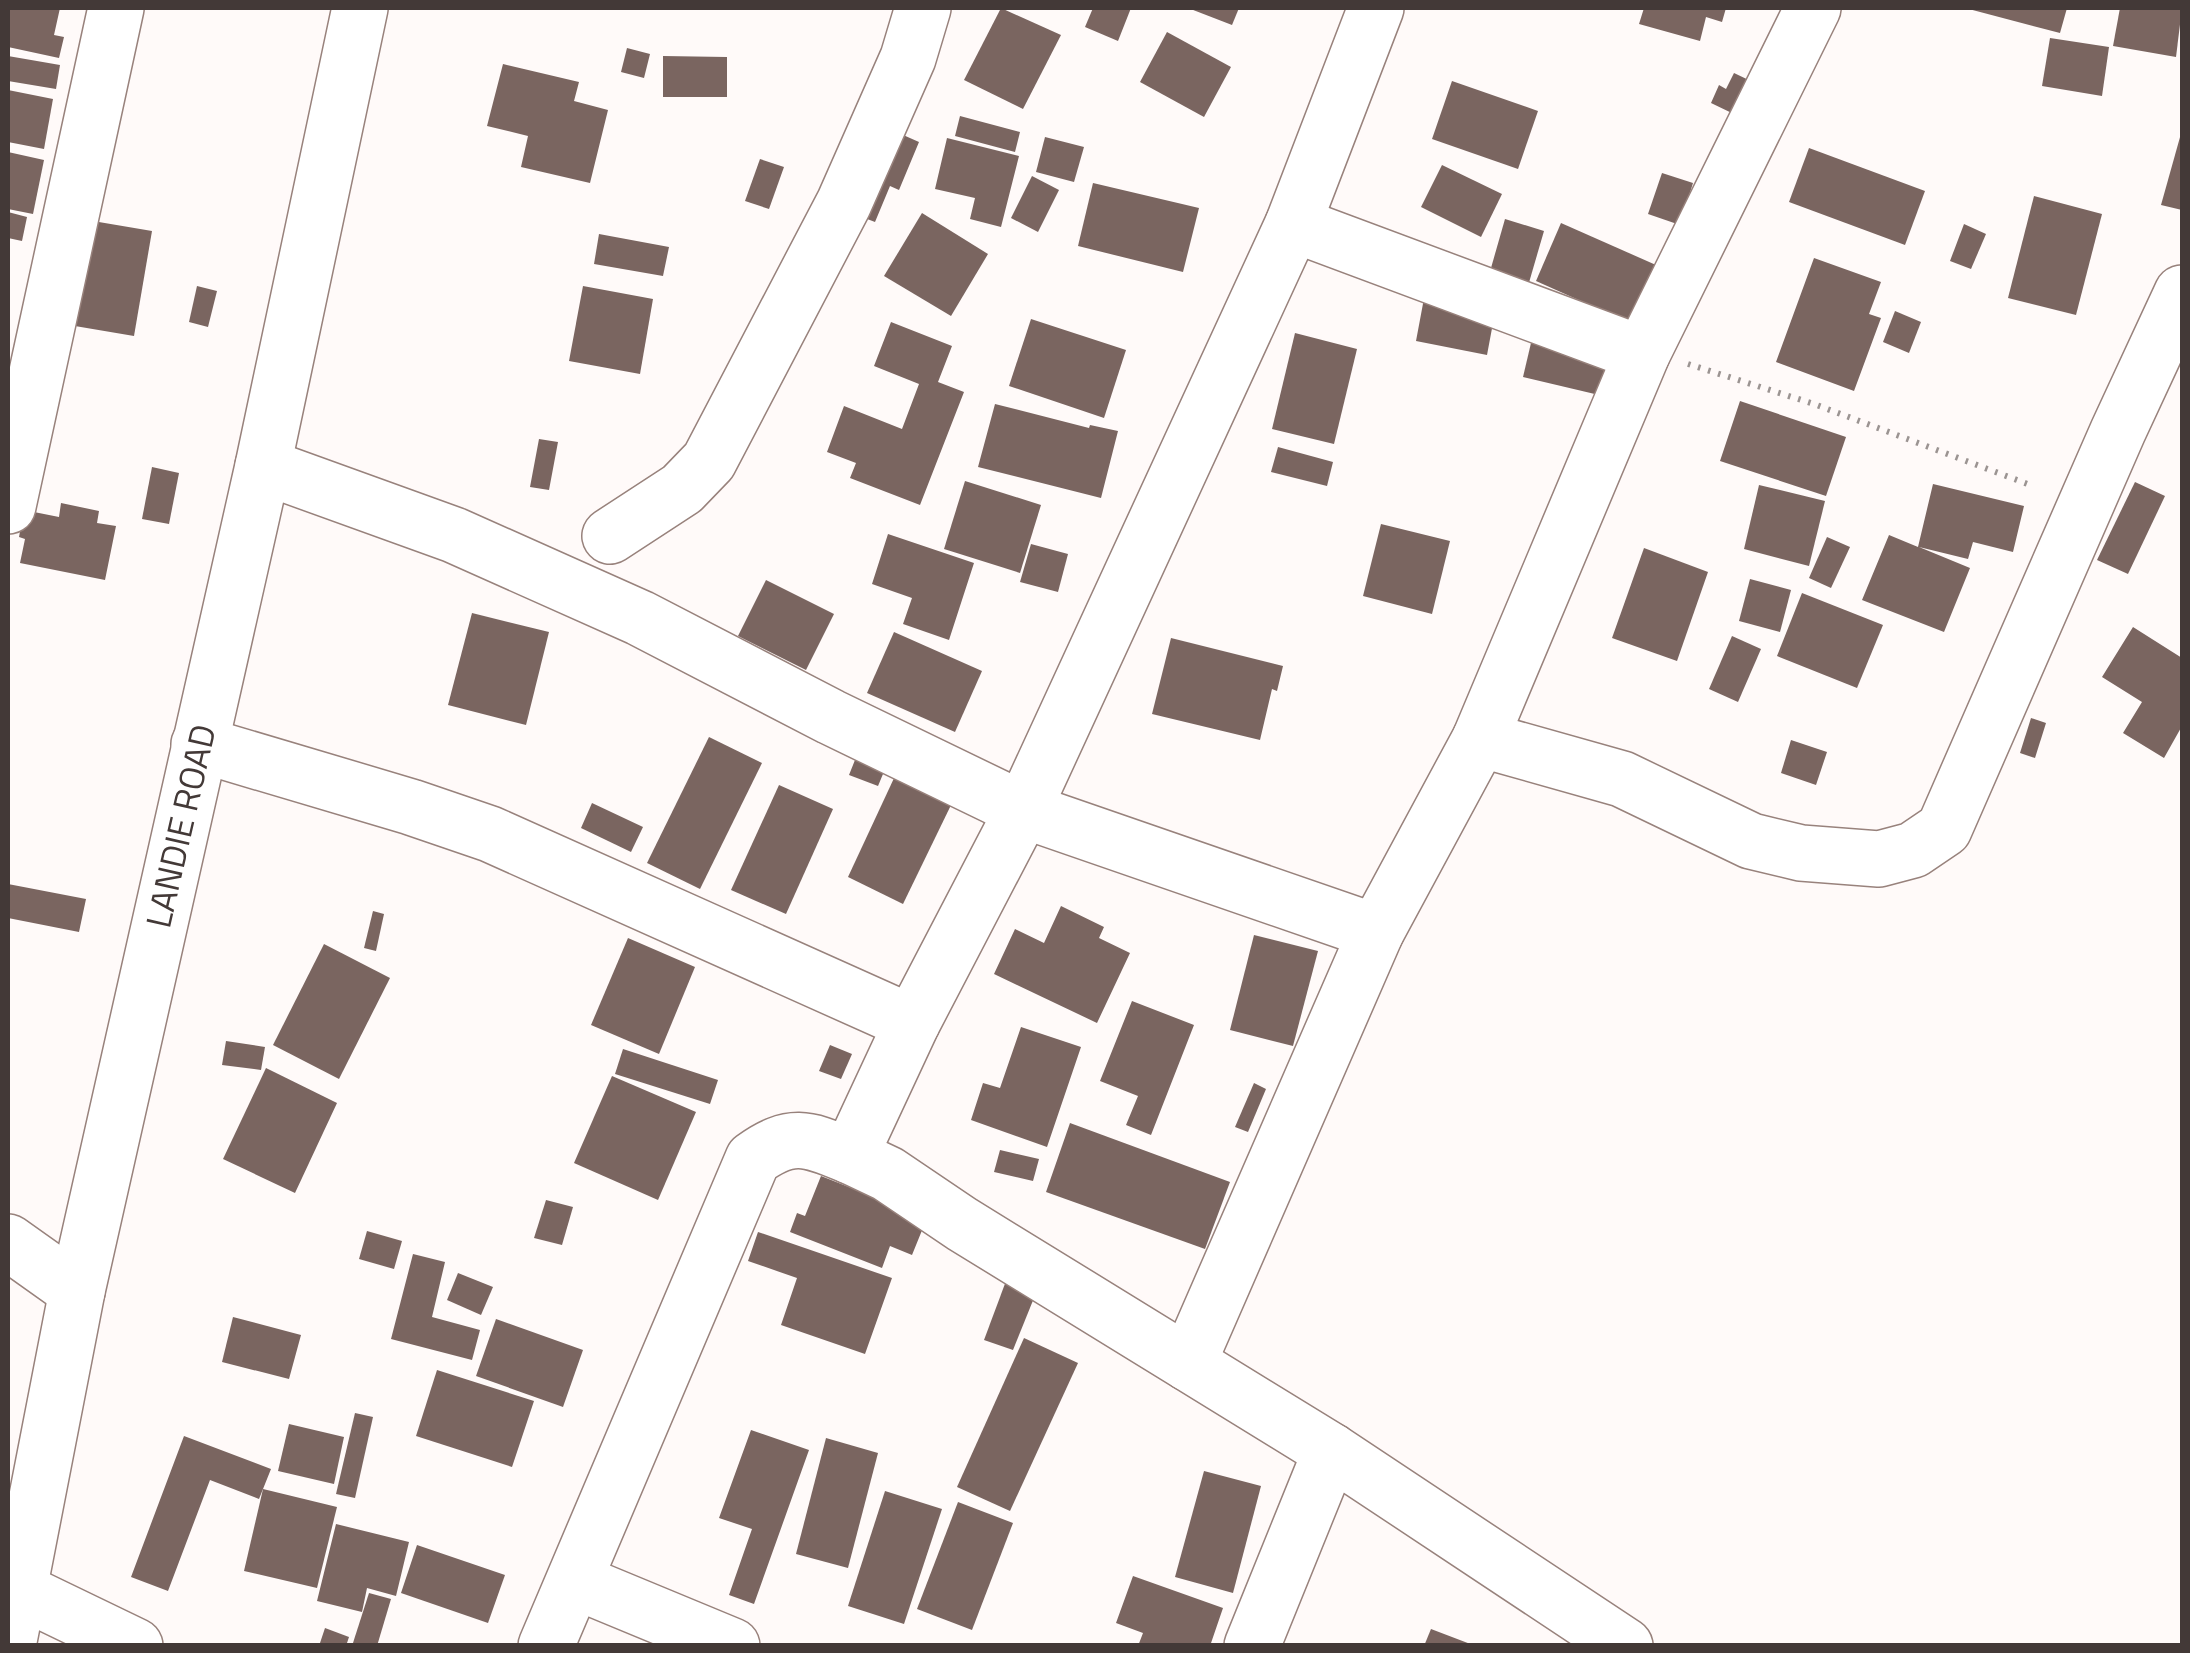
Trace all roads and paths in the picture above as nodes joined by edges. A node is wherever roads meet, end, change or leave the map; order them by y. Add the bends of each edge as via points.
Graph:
1 (116, 8) edge
2 (360, 8) edge
3 (923, 8) edge
4 (1376, 8) edge
5 (1813, 8) edge
6 (1294, 224) junction
7 (2182, 294) edge
8 (1643, 351) junction
9 (262, 466) junction
10 (2034, 486) dead end
11 (8, 506) edge
12 (610, 536) dead end
13 (1480, 739) junction
14 (199, 744) junction
15 (1023, 810) junction
16 (1376, 932) junction
17 (912, 1022) junction
18 (850, 1156) junction
19 (8, 1242) edge
20 (77, 1291) junction
21 (1188, 1364) junction
22 (1330, 1452) junction
23 (575, 1582) junction
24 (19, 1590) junction
25 (8, 1646) edge
26 (135, 1646) edge
27 (546, 1646) edge
28 (732, 1646) edge
29 (1252, 1646) edge
30 (1626, 1646) edge

1 - 11 street
2 - 9 street, LANDIE ROAD
3 - 12 street via 844,203 709,460 682,489
4 - 6 street
5 - 8 street
6 - 8 street
6 - 15 street
7 - 13 street via 1944,828 1913,850 1879,859 1751,841 1622,779
8 - 10 path via 1814,404
8 - 13 street
9 - 14 street, LANDIE ROAD
9 - 15 street via 454,535 640,618
13 - 16 street
14 - 17 street via 490,834
14 - 20 street, LANDIE ROAD
15 - 16 street
15 - 17 street
16 - 21 street
17 - 18 street
18 - 21 street
18 - 23 street via 813,1141 778,1142 754,1159
19 - 20 street
20 - 24 street, LANDIE ROAD
21 - 22 street
22 - 29 street
22 - 30 street
23 - 27 street
23 - 28 street
24 - 25 street, LANDIE ROAD
24 - 26 street

